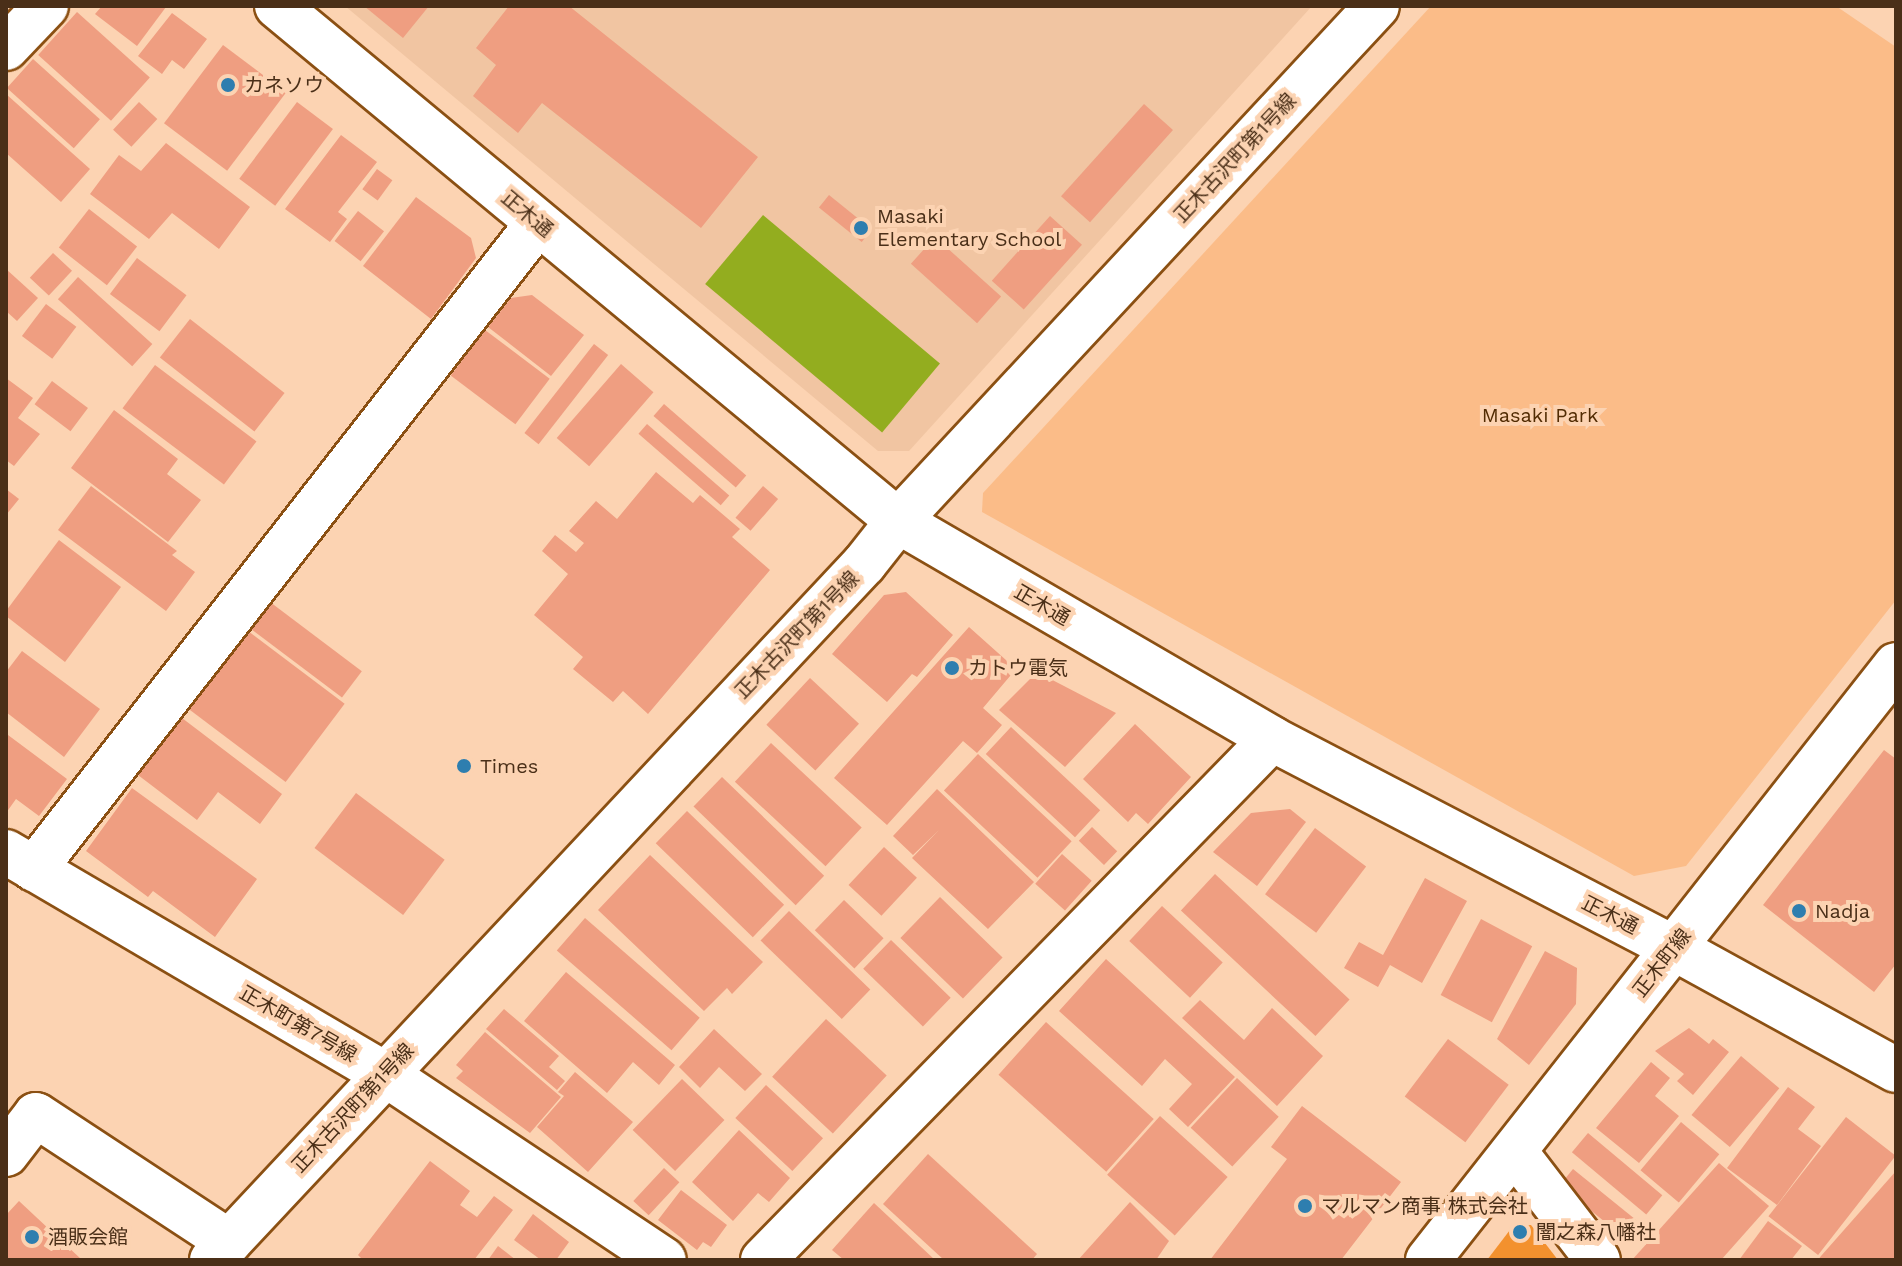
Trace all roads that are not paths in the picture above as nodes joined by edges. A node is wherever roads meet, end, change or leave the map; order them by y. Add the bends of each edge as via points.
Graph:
1 (46, 6) edge
2 (277, 6) edge
3 (1377, 6) edge
4 (6, 48) edge
5 (538, 223) junction
6 (898, 521) junction
7 (1896, 665) edge
8 (1272, 739) junction
9 (20, 861) edge
10 (1674, 948) junction
11 (1896, 1070) edge
12 (385, 1074) junction
13 (1515, 1152) junction
14 (6, 1154) edge
15 (220, 1251) edge
16 (664, 1260) edge
17 (763, 1260) edge
18 (1428, 1260) edge
19 (1598, 1260) edge

1 - 4 street
2 - 5 street, 正木通
3 - 6 street, 正木古沢町第1号線
5 - 6 street, 正木通
5 - 9 street
6 - 8 street, 正木通
6 - 12 street, 正木古沢町第1号線 via 864,564
7 - 10 street, 正木町線
8 - 10 street, 正木通
8 - 17 street
9 - 12 street, 正木町第7号線
10 - 11 street, 正木通
10 - 13 street, 正木町線
12 - 15 street, 正木古沢町第1号線
12 - 16 street, 正木町第7号線
13 - 18 street, 正木町線
13 - 19 street
14 - 15 street via 36,1115

